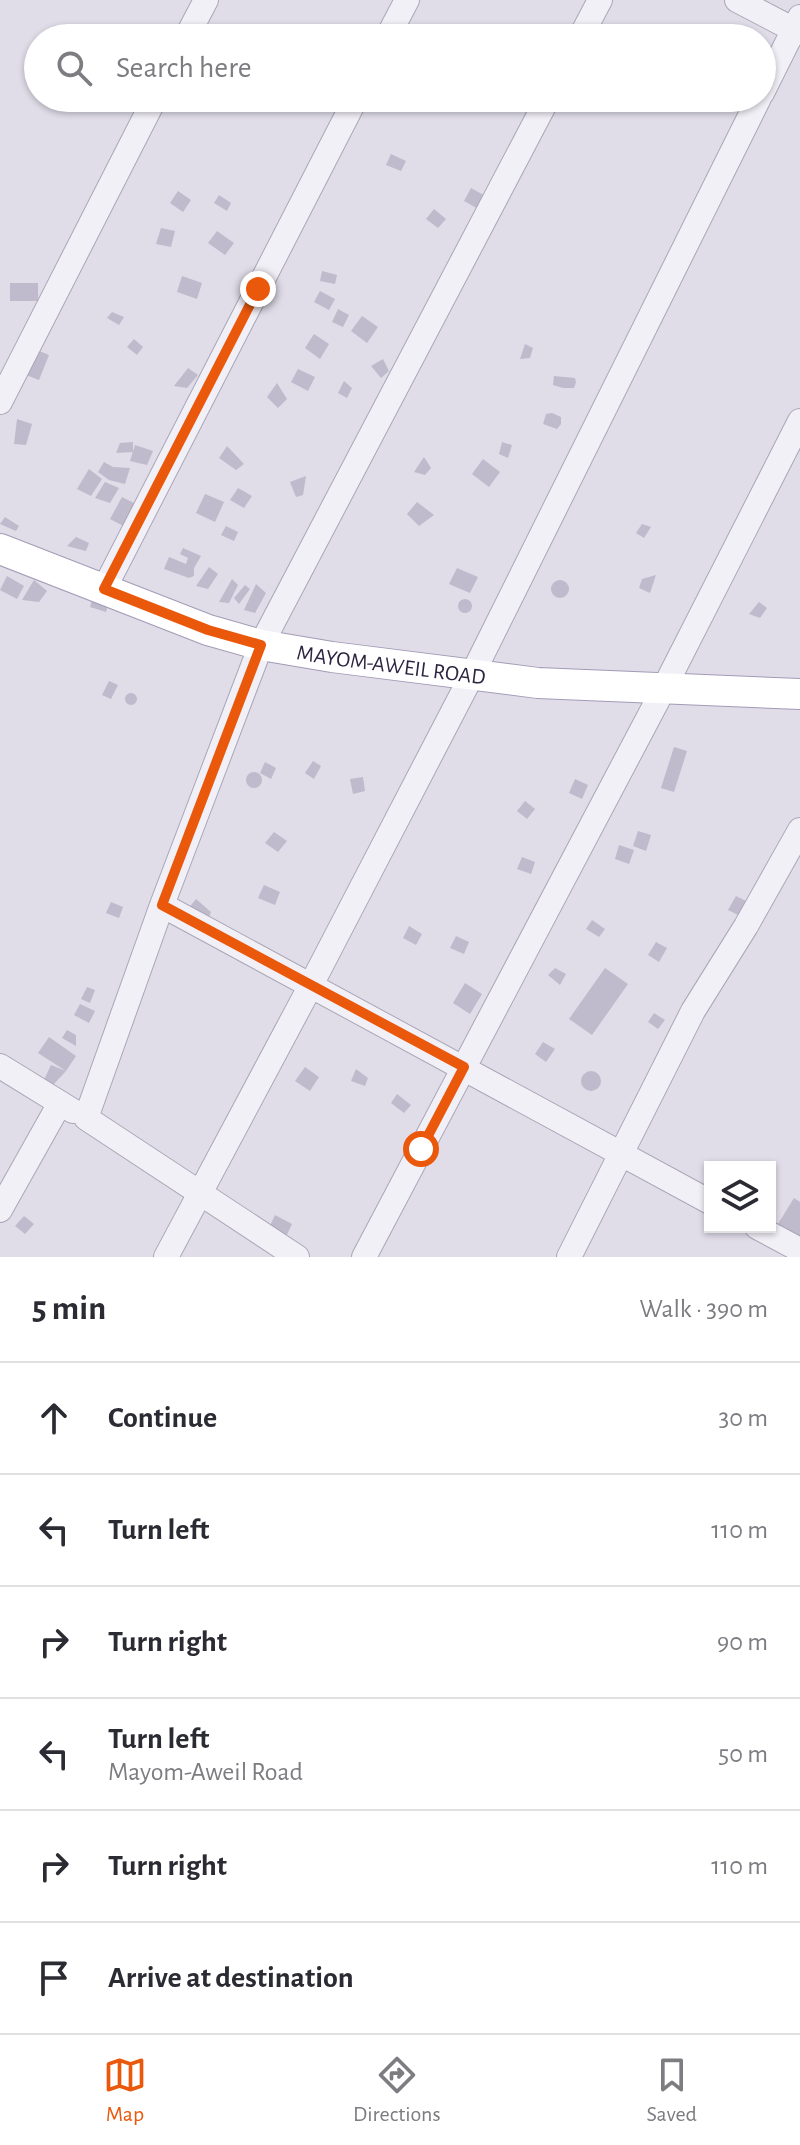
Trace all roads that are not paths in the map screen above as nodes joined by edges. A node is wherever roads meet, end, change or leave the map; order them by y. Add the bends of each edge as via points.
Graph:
1 (206, 0) edge
2 (407, 0) edge
3 (600, 0) edge
4 (737, 0) edge
5 (193, 24) edge
6 (394, 24) edge
7 (587, 24) edge
8 (798, 26) edge
9 (776, 68) edge
10 (148, 112) edge
11 (349, 112) edge
12 (541, 112) edge
13 (753, 112) edge
14 (0, 402) edge
15 (800, 421) edge
16 (0, 549) edge
17 (104, 589) junction
18 (261, 645) junction
19 (472, 675) junction
20 (663, 690) junction
21 (800, 694) edge
22 (799, 834) edge
23 (162, 905) junction
24 (311, 985) junction
25 (0, 1066) edge
26 (464, 1067) junction
27 (60, 1103) junction
28 (86, 1118) junction
29 (621, 1153) junction
30 (198, 1193) junction
31 (704, 1199) edge
32 (0, 1210) edge
33 (769, 1233) edge
34 (794, 1245) edge
35 (166, 1257) edge
36 (297, 1257) edge
37 (364, 1257) edge
38 (569, 1257) edge

1 - 5 street
2 - 6 street
3 - 7 street
4 - 8 street
8 - 9 street
10 - 14 street
11 - 17 street
12 - 18 street
13 - 19 street
15 - 20 street
16 - 17 main road, MAYOM-AWEIL ROAD
17 - 18 main road, MAYOM-AWEIL ROAD
18 - 19 main road, MAYOM-AWEIL ROAD
18 - 23 street
19 - 20 main road, MAYOM-AWEIL ROAD
19 - 24 street
20 - 21 main road, MAYOM-AWEIL ROAD
20 - 26 street
22 - 29 street via 693,1011
23 - 24 street
23 - 28 street
24 - 26 street
24 - 30 street
25 - 27 street
26 - 29 street
26 - 37 street
27 - 28 street
27 - 32 street
28 - 30 street
29 - 31 street
29 - 38 street
30 - 35 street
30 - 36 street
33 - 34 street

